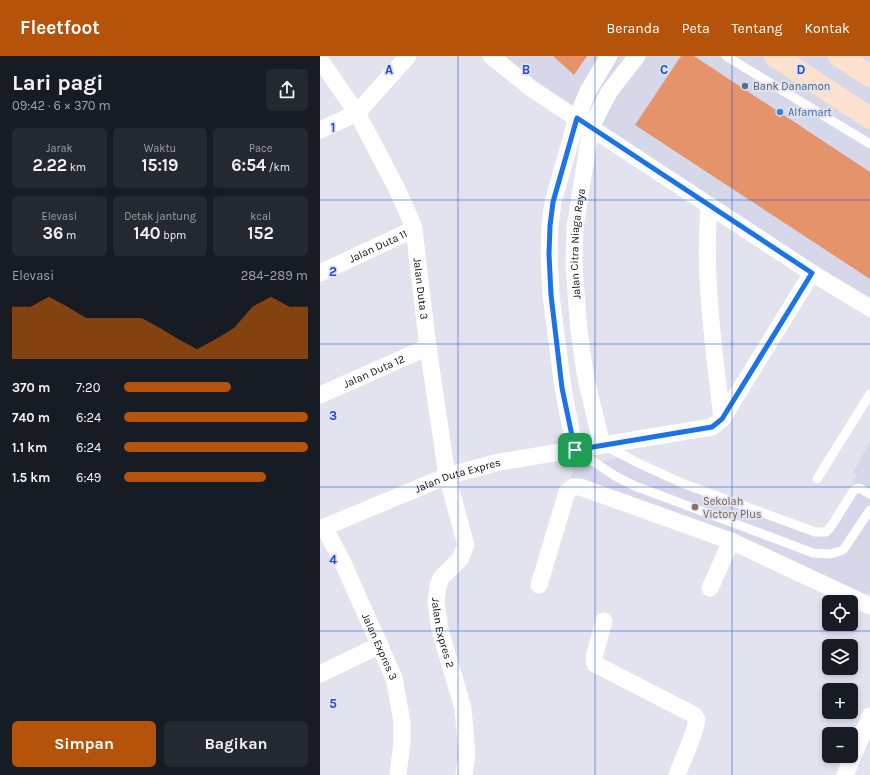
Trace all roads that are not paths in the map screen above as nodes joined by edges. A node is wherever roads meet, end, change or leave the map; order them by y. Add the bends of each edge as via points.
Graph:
1 (408, 56) edge
2 (491, 56) edge
3 (609, 56) edge
4 (637, 56) edge
5 (726, 56) edge
6 (775, 56) edge
7 (839, 56) edge
8 (320, 60) edge
9 (870, 76) edge
10 (356, 112) junction
11 (870, 118) edge
12 (584, 122) junction
13 (320, 130) edge
14 (870, 144) edge
15 (709, 206) junction
16 (414, 229) junction
17 (320, 273) edge
18 (812, 273) junction
19 (870, 308) edge
20 (428, 347) junction
21 (870, 394) edge
22 (320, 396) edge
23 (722, 419) junction
24 (602, 445) junction
25 (575, 450) junction
26 (447, 476) junction
27 (817, 479) dead end
28 (870, 494) edge
29 (870, 510) edge
30 (322, 528) edge
31 (731, 541) junction
32 (539, 585) dead end
33 (710, 588) dead end
34 (870, 606) edge
35 (604, 621) dead end
36 (380, 645) junction
37 (320, 674) edge
38 (870, 716) edge
39 (398, 775) edge
40 (464, 775) edge
41 (677, 775) edge
42 (845, 775) edge

1 - 10 street
2 - 12 street via 532,89
3 - 12 street, Jalan Citra Niaga Raya via 588,91
4 - 12 street, Jalan Citra Niaga Raya
5 - 14 lane
6 - 11 street
7 - 9 street
8 - 10 street, Jalan Duta 3
10 - 13 street
10 - 16 street, Jalan Duta 3 via 396,187
12 - 15 street
12 - 24 street, Jalan Citra Niaga Raya via 574,266 586,379
12 - 25 street, Jalan Citra Niaga Raya via 553,202 549,254 562,388
15 - 18 street
15 - 23 street via 708,284
16 - 17 street, Jalan Duta 11
16 - 20 street, Jalan Duta 3
18 - 19 street
18 - 23 street
20 - 22 street, Jalan Duta 12
20 - 26 street, Jalan Duta 3
21 - 27 lane
23 - 24 street, Jalan Duta Expres via 712,427
24 - 25 street, Jalan Duta Expres
24 - 28 lane via 682,483 815,532 826,532 830,528 854,490 858,488
25 - 26 street, Jalan Duta Expres via 499,462
25 - 29 lane via 635,486 813,553 831,554 843,550
26 - 30 street, Jalan Duta Expres
26 - 40 street, Jalan Expres 2 via 466,545 460,559 441,578 436,602 440,630 463,708 467,754
30 - 36 street, Jalan Expres 3 via 343,563
31 - 32 street via 574,486 567,492
31 - 33 street
31 - 34 street
35 - 41 street via 594,657 595,664 694,715 697,720
36 - 37 street
36 - 39 street, Jalan Expres 3 via 394,678 400,706 402,742
38 - 42 street

